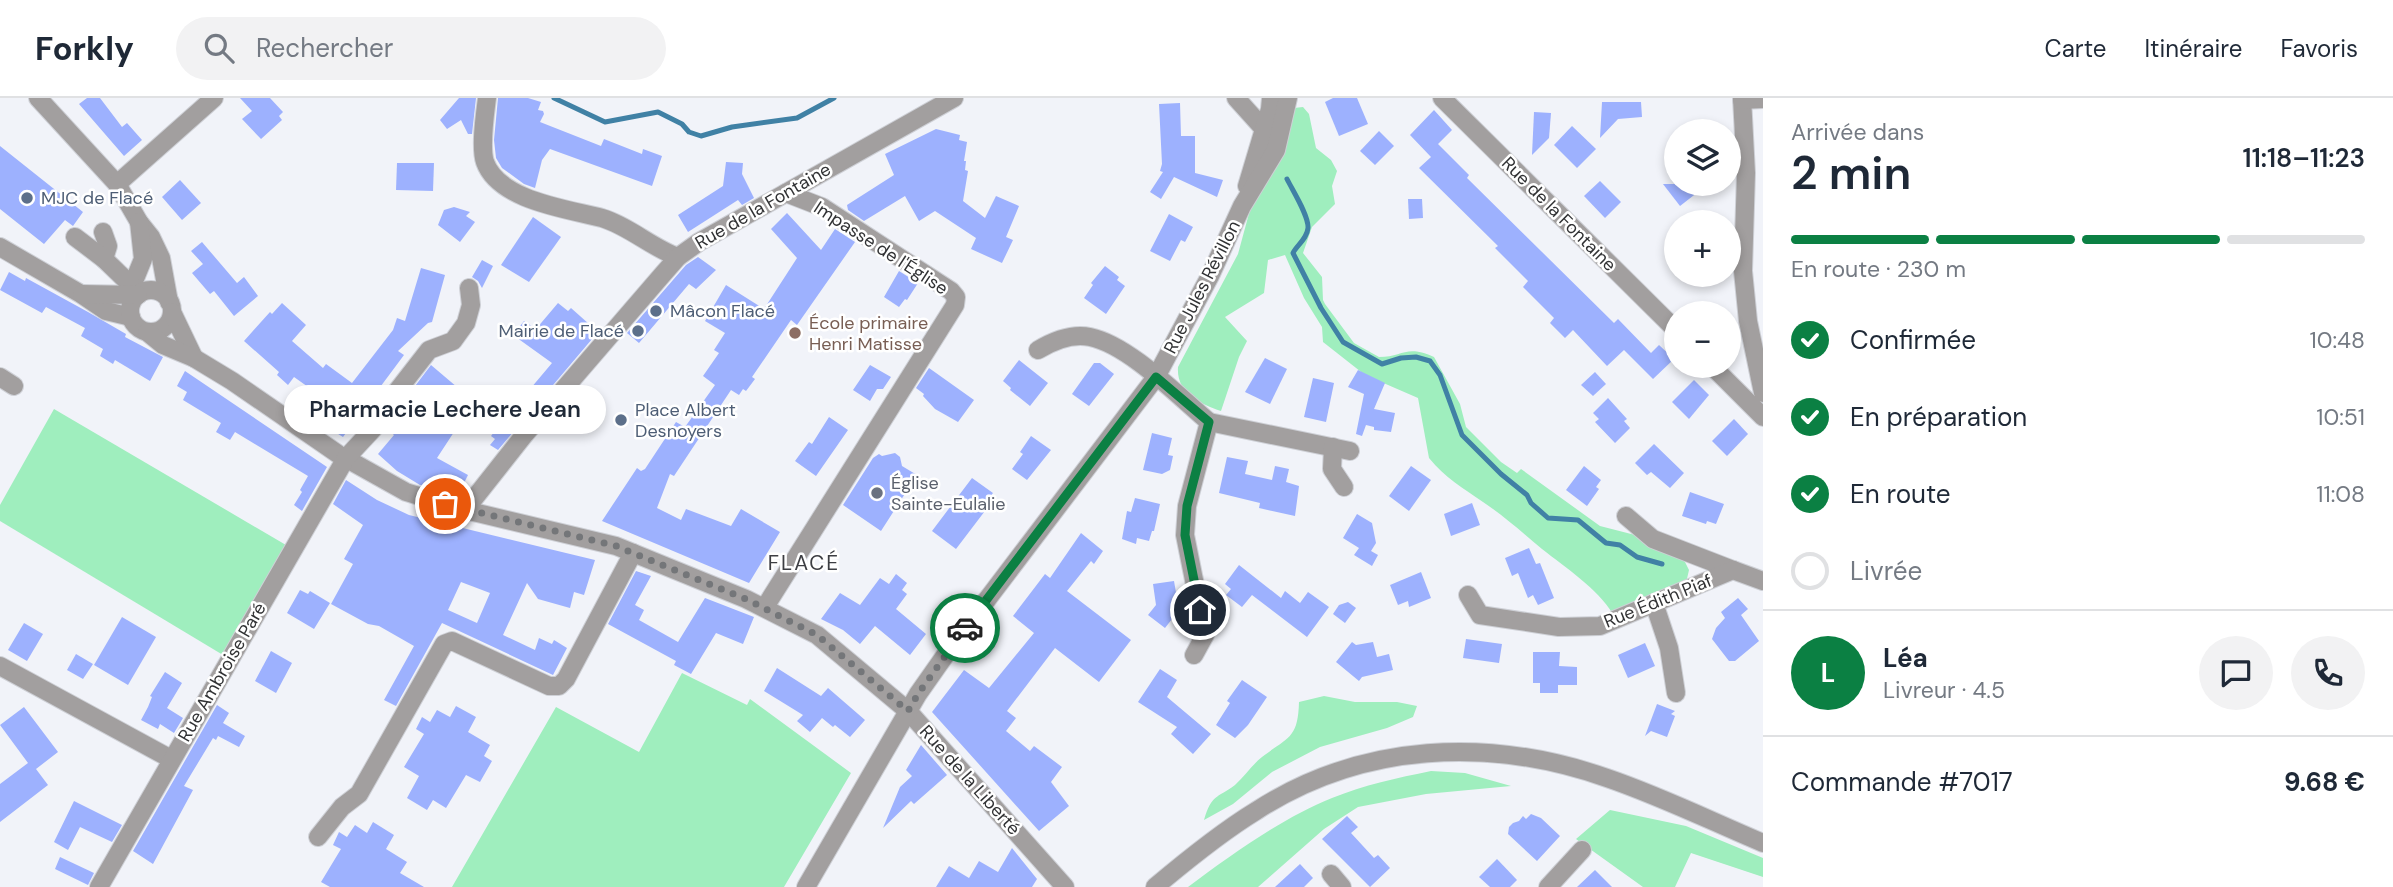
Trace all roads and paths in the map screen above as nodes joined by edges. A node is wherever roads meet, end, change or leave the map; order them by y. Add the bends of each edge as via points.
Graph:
1 (38, 98) edge
2 (214, 98) edge
3 (486, 98) edge
4 (954, 98) edge
5 (1236, 98) edge
6 (1271, 98) edge
7 (1288, 98) edge
8 (1442, 98) edge
9 (1742, 99) edge
10 (1763, 99) edge
11 (1264, 128) junction
12 (117, 184) junction
13 (786, 193) junction
14 (1242, 206) junction
15 (139, 222) junction
16 (103, 232) dead end
17 (75, 237) dead end
18 (0, 247) edge
19 (678, 257) junction
20 (104, 259) junction
21 (469, 288) dead end
22 (134, 292) junction
23 (81, 294) junction
24 (171, 307) junction
25 (131, 317) junction
26 (1664, 318) edge
27 (147, 332) junction
28 (1038, 350) dead end
29 (194, 358) junction
30 (1156, 377) junction
31 (1724, 378) edge
32 (1763, 393) edge
33 (1763, 417) edge
34 (1209, 422) junction
35 (346, 458) junction
36 (1344, 487) dead end
37 (465, 510) junction
38 (1626, 516) dead end
39 (634, 553) junction
40 (1733, 570) junction
41 (1763, 581) edge
42 (1468, 596) dead end
43 (1654, 603) junction
44 (765, 607) junction
45 (1194, 655) dead end
46 (0, 666) edge
47 (1676, 692) dead end
48 (908, 711) junction
49 (171, 759) junction
50 (318, 837) dead end
51 (1763, 843) edge
52 (1582, 850) dead end
53 (99, 887) edge
54 (806, 887) edge
55 (1065, 887) edge
56 (1155, 887) edge
57 (1548, 887) edge

1 - 12 street
2 - 12 street
3 - 19 street via 485,161 495,178 544,205 604,219
4 - 13 street, Rue de la Fontaine
5 - 11 street
6 - 11 street, Rue Jules Révillon
7 - 14 street, Rue Jules Révillon via 1276,150
8 - 26 street, Rue de la Fontaine
9 - 10 street
9 - 32 street via 1746,173 1743,271
11 - 14 street, Rue Jules Révillon
12 - 15 street
13 - 19 street, Rue de la Fontaine
13 - 44 street, Impasse de l'Église via 822,207 956,297
14 - 30 street, Rue Jules Révillon
15 - 22 street via 143,260
15 - 24 street via 157,246
16 - 20 street via 108,246
17 - 20 street
18 - 23 street
19 - 37 street, Rue de la Fontaine
20 - 22 street
21 - 35 street, Rue Ambroise Paré via 466,323 453,341 429,350 380,413 373,429
22 - 23 street
22 - 24 street via 153,290 165,296
22 - 25 street
23 - 25 street via 106,312
24 - 27 street via 164,327
24 - 29 street
25 - 27 street
27 - 29 street, Rue de la Liberté via 163,345
28 - 30 street via 1054,341 1087,336 1124,351
29 - 35 street, Rue de la Liberté
30 - 34 street
30 - 48 street, Rue Jules Révillon via 951,647
31 - 33 street
34 - 36 street via 1342,449 1332,469
34 - 45 street via 1187,506 1185,535 1205,635
35 - 37 street, Rue de la Liberté via 406,492
35 - 49 street, Rue Ambroise Paré
37 - 39 street, Rue de la Liberté
38 - 40 street, Rue Édith Piaf via 1653,539
39 - 44 street, Rue de la Liberté
39 - 50 street via 559,686 452,641 444,644 359,794
40 - 41 street, Rue Édith Piaf
40 - 43 street, Rue Édith Piaf
42 - 43 street, Rue Édith Piaf via 1480,615 1559,627 1600,626
43 - 47 street via 1669,648
44 - 48 street, Rue de la Liberté via 817,635
46 - 49 street
48 - 54 street, Rue Jules Révillon
48 - 55 street, Rue de la Liberté
49 - 53 street, Rue Ambroise Paré
51 - 56 street via 1605,777 1528,757 1444,751 1360,763 1314,780 1258,809
52 - 57 street

